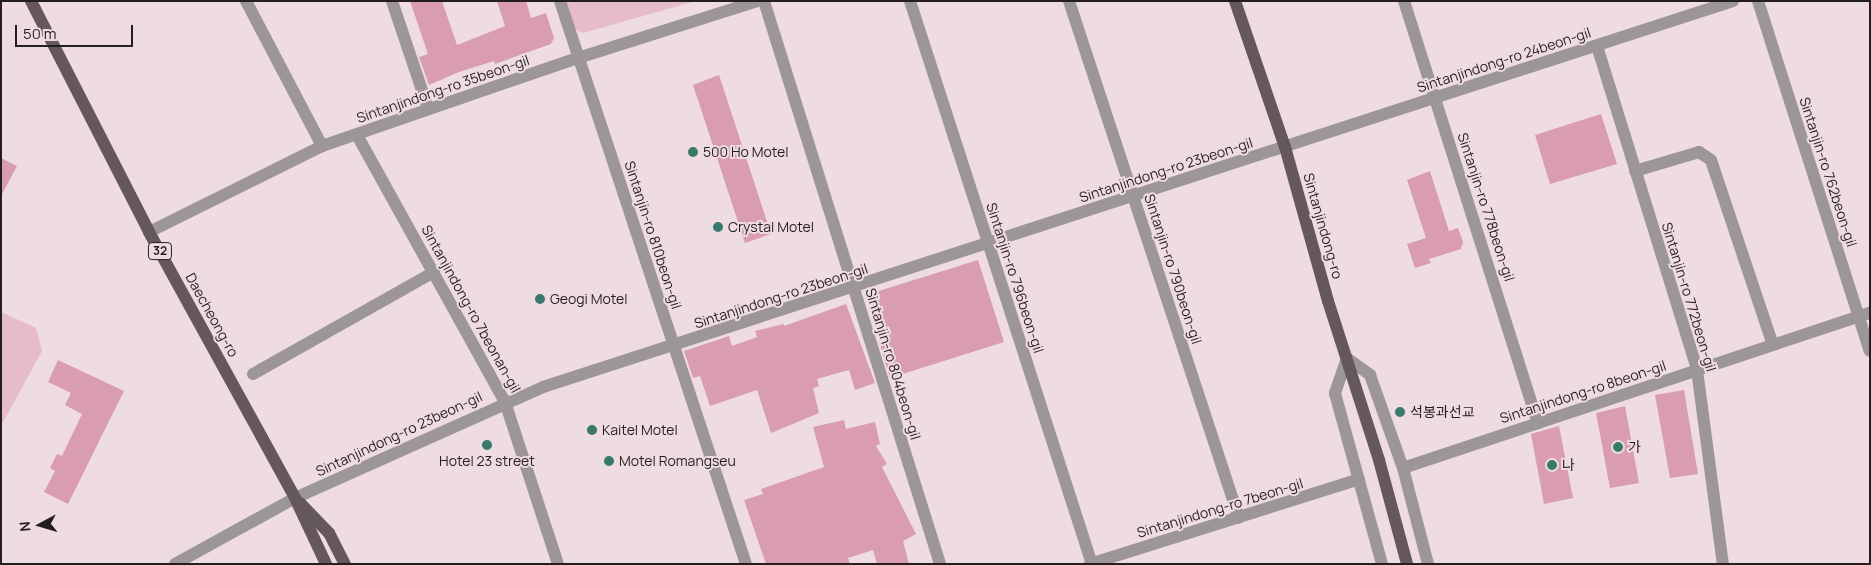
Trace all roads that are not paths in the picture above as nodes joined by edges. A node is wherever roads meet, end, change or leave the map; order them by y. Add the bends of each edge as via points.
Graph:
1 (31, 1) edge
2 (246, 1) edge
3 (392, 1) edge
4 (560, 1) edge
5 (758, 1) edge
6 (764, 1) edge
7 (910, 1) edge
8 (1069, 1) edge
9 (1235, 1) edge
10 (1404, 1) edge
11 (1733, 1) edge
12 (1758, 1) edge
13 (1596, 46) junction
14 (578, 58) junction
15 (1435, 98) junction
16 (428, 108) junction
17 (357, 135) junction
18 (322, 146) junction
19 (1285, 147) junction
20 (1635, 172) junction
21 (1133, 196) junction
22 (149, 232) junction
23 (988, 245) junction
24 (434, 272) junction
25 (854, 288) junction
26 (1864, 315) edge
27 (1773, 345) junction
28 (674, 347) junction
29 (1870, 351) edge
30 (1347, 358) junction
31 (1697, 370) junction
32 (253, 374) dead end
33 (505, 402) junction
34 (1538, 423) junction
35 (1403, 468) junction
36 (1359, 479) junction
37 (295, 498) junction
38 (1239, 518) junction
39 (175, 564) edge
40 (326, 564) edge
41 (346, 564) edge
42 (558, 564) edge
43 (746, 564) edge
44 (940, 564) edge
45 (1091, 564) edge
46 (1382, 564) edge
47 (1407, 564) edge
48 (1428, 564) edge
49 (1723, 564) edge

1 - 22 main road, Daecheong-ro / 32
2 - 18 street
3 - 16 street
4 - 14 street, Sintanjin-ro 810beon-gil
5 - 14 street, Sintanjindong-ro 35beon-gil
6 - 25 street, Sintanjin-ro 804beon-gil
7 - 23 street, Sintanjin-ro 796beon-gil
8 - 21 street, Sintanjin-ro 790beon-gil
9 - 19 main road, Sintanjindong-ro
10 - 15 street, Sintanjin-ro 778beon-gil
11 - 13 street, Sintanjindong-ro 24beon-gil
12 - 26 street, Sintanjin-ro 762beon-gil
13 - 15 street, Sintanjindong-ro 24beon-gil
13 - 20 street, Sintanjin-ro 772beon-gil
14 - 16 street, Sintanjindong-ro 35beon-gil
14 - 28 street, Sintanjin-ro 810beon-gil
15 - 19 street, Sintanjindong-ro 24beon-gil
15 - 34 street, Sintanjin-ro 778beon-gil
16 - 17 street, Sintanjindong-ro 35beon-gil
17 - 18 street, Sintanjindong-ro 35beon-gil
17 - 24 street, Sintanjindong-ro 7beonan-gil
18 - 22 street, Sintanjindong-ro 35beon-gil
19 - 21 street, Sintanjindong-ro 23beon-gil
19 - 30 main road, Sintanjindong-ro
20 - 27 street via 1699,152 1711,160
20 - 31 street, Sintanjin-ro 772beon-gil
21 - 23 street, Sintanjindong-ro 23beon-gil
21 - 38 street, Sintanjin-ro 790beon-gil
22 - 37 main road, Daecheong-ro / 32
23 - 25 street, Sintanjindong-ro 23beon-gil
23 - 45 street, Sintanjin-ro 796beon-gil
24 - 32 street
24 - 33 street, Sintanjindong-ro 7beonan-gil
25 - 28 street, Sintanjindong-ro 23beon-gil
25 - 44 street, Sintanjin-ro 804beon-gil
26 - 27 street, Sintanjindong-ro 8beon-gil
26 - 29 street, Sintanjin-ro 762beon-gil
27 - 31 street, Sintanjindong-ro 8beon-gil
28 - 33 street, Sintanjindong-ro 23beon-gil via 543,387
28 - 43 street, Sintanjin-ro 810beon-gil
30 - 35 street via 1370,375
30 - 36 street via 1335,393
30 - 47 main road, Sintanjindong-ro
31 - 34 street, Sintanjindong-ro 8beon-gil
31 - 49 street, Sintanjin-ro 772beon-gil
33 - 37 street, Sintanjindong-ro 23beon-gil
33 - 42 street, Sintanjindong-ro 7beonan-gil
34 - 35 street, Sintanjindong-ro 8beon-gil
35 - 48 street
36 - 38 street, Sintanjindong-ro 7beon-gil
36 - 46 street
37 - 39 street, Sintanjindong-ro 23beon-gil
37 - 40 main road, Daecheong-ro / 32
37 - 41 main road, 32 via 329,533
38 - 45 street, Sintanjindong-ro 7beon-gil

